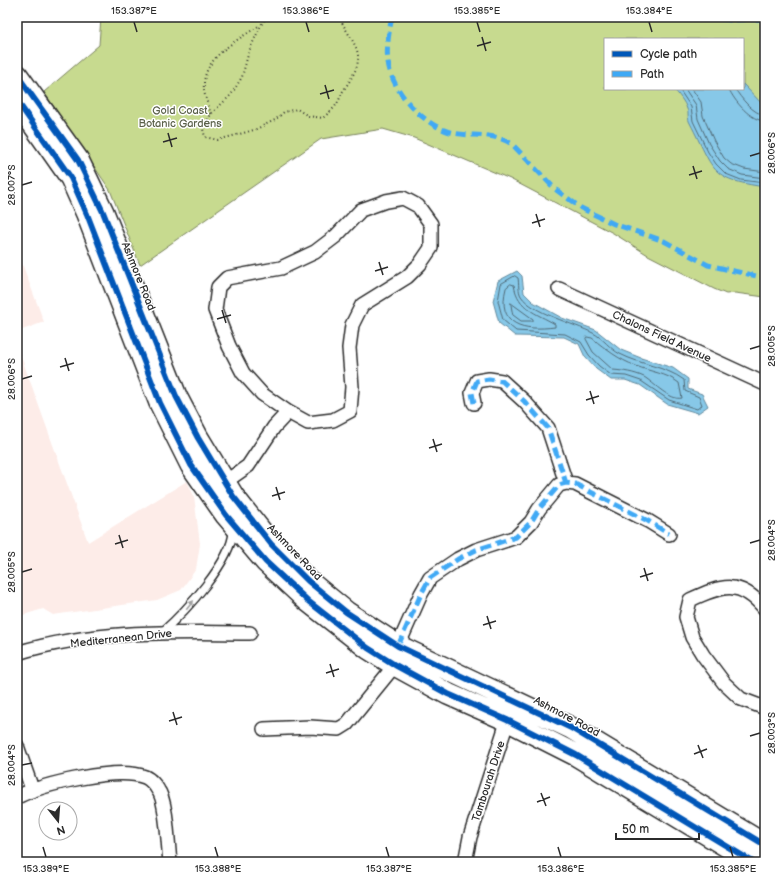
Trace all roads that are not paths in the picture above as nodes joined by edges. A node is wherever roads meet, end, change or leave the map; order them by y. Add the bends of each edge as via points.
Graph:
1 (17, 75) edge
2 (17, 101) edge
3 (559, 289) dead end
4 (765, 384) edge
5 (474, 403) dead end
6 (288, 412) junction
7 (225, 482) junction
8 (566, 483) junction
9 (234, 524) junction
10 (669, 534) dead end
11 (765, 609) edge
12 (162, 632) junction
13 (250, 633) dead end
14 (17, 653) edge
15 (396, 656) junction
16 (515, 700) junction
17 (765, 708) edge
18 (507, 720) junction
19 (264, 730) dead end
20 (17, 746) edge
21 (32, 789) junction
22 (17, 797) edge
23 (765, 845) edge
24 (170, 862) edge
25 (465, 862) edge
26 (753, 862) edge

1 - 7 main road, Ashmore Road via 78,160 103,212 176,396
2 - 9 main road, Ashmore Road via 71,178 160,403 191,465
3 - 4 street, Chalons Field Avenue
5 - 8 street via 472,393 478,381 502,381 513,390 548,428
6 - 6 street via 308,423 333,420 350,411 352,387 349,348 352,325 362,305 407,277 431,248 431,224 418,206 403,198 361,210 336,236 315,252 281,268 227,278 218,287 215,310 243,373 262,394
6 - 7 street via 274,427 248,466
7 - 15 main road, Ashmore Road via 271,544 308,581
8 - 10 street via 590,491
8 - 15 street via 560,485 516,537 476,550 430,578 420,594
12 -> 9 lane via 183,614 211,578 233,542
9 - 15 main road, Ashmore Road via 266,562 308,601 368,648
11 - 17 street via 754,595 736,587 712,589 690,600 686,617 692,637 724,683 741,699
12 - 13 street, Mediterranean Drive
12 - 14 street, Mediterranean Drive via 93,638
15 - 16 main road, Ashmore Road via 453,673
15 - 18 main road, Ashmore Road via 448,694
15 - 19 street via 347,724 339,729 310,727
16 - 18 street, Tambourah Drive
16 - 23 main road, Ashmore Road via 587,737
18 - 25 street, Tambourah Drive via 470,837
18 - 26 main road, Ashmore Road via 612,775
20 - 21 street
21 - 22 street
21 - 24 street via 80,778 131,773 147,778 159,791 163,805

